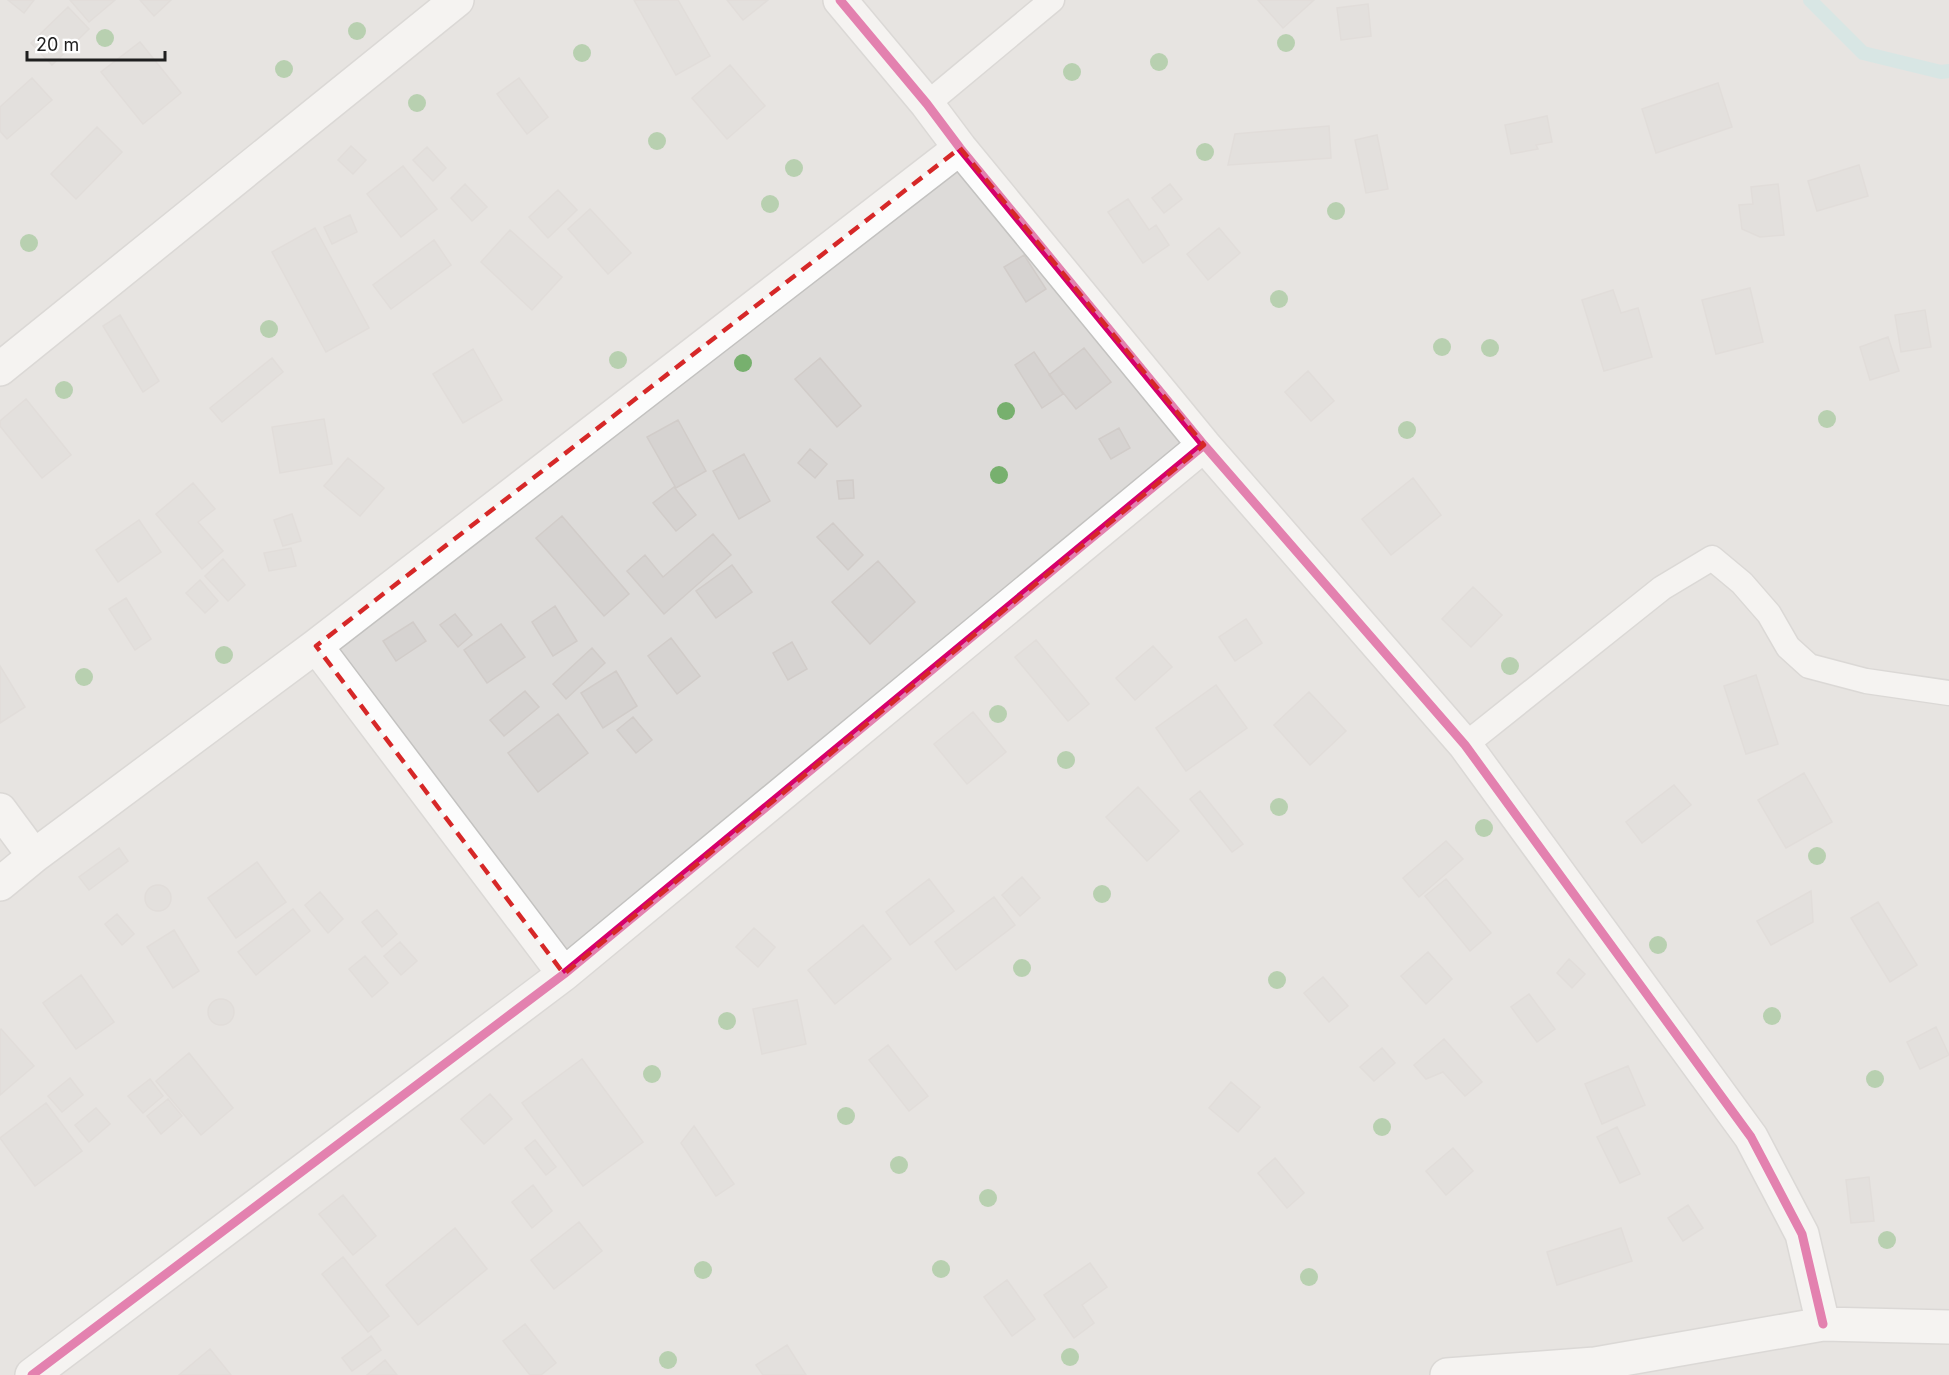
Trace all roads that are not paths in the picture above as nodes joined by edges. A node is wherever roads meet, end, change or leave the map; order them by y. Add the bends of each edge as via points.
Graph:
1 (456, 0) edge
2 (840, 0) edge
3 (1052, 0) edge
4 (927, 104) junction
5 (960, 148) junction
6 (0, 369) edge
7 (1204, 445) junction
8 (316, 646) junction
9 (1949, 693) edge
10 (1465, 745) junction
11 (0, 810) edge
12 (34, 856) junction
13 (0, 884) edge
14 (564, 974) junction
15 (1823, 1323) junction
16 (1949, 1327) edge
17 (32, 1375) edge
18 (1447, 1375) edge

1 - 6 street
2 - 4 street
3 - 4 lane
4 - 5 street
5 - 7 street
5 - 8 street
7 - 10 street
7 - 14 street
8 - 12 street
8 - 14 street
9 - 10 lane via 1866,681 1809,666 1788,647 1769,614 1742,583 1712,558 1662,588
10 - 15 street via 1751,1137 1802,1234
11 - 12 street
12 - 13 street
14 - 17 street
15 - 16 street
15 - 18 street via 1595,1364

